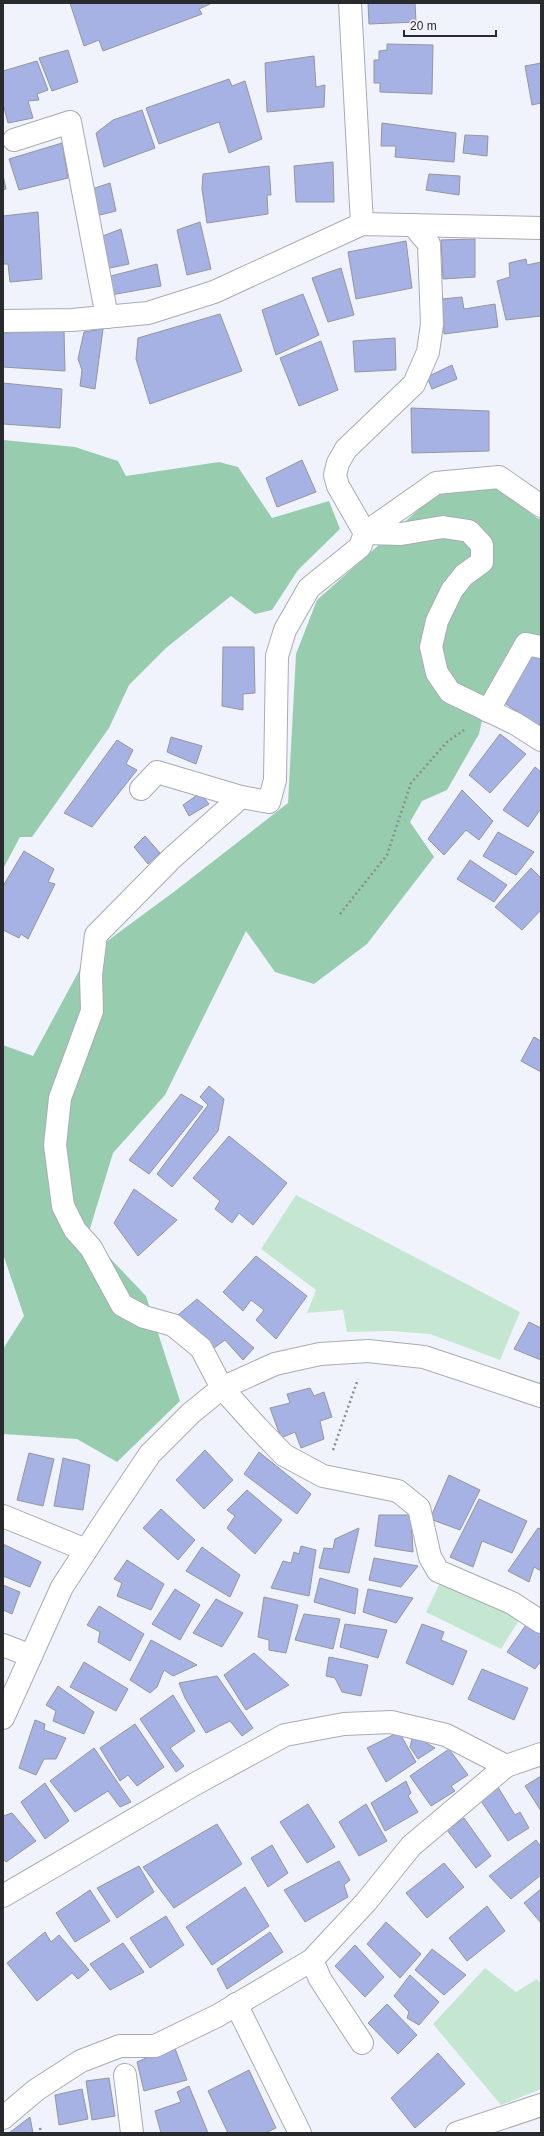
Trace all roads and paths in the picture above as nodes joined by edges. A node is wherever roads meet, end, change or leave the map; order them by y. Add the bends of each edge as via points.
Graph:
1 (350, 3) edge
2 (14, 140) dead end
3 (362, 224) junction
4 (413, 225) junction
5 (541, 228) edge
6 (108, 317) junction
7 (3, 321) edge
8 (541, 506) edge
9 (365, 533) junction
10 (541, 647) edge
11 (488, 711) junction
12 (541, 740) edge
13 (141, 789) dead end
14 (241, 797) junction
15 (340, 914) dead end
16 (368, 1351) junction
17 (222, 1388) junction
18 (541, 1396) edge
19 (323, 1476) junction
20 (3, 1516) edge
21 (86, 1550) junction
22 (541, 1622) edge
23 (3, 1645) edge
24 (31, 1656) junction
25 (3, 1718) edge
26 (541, 1754) edge
27 (506, 1766) junction
28 (3, 1896) edge
29 (312, 1960) junction
30 (236, 2004) junction
31 (362, 2043) dead end
32 (126, 2075) dead end
33 (541, 2105) edge
34 (3, 2118) edge
35 (40, 2128) dead end
36 (131, 2129) edge
37 (41, 2133) edge
38 (300, 2133) edge
39 (457, 2133) edge

1 - 3 street
2 - 6 street via 70,122
3 - 4 street
3 - 6 street via 214,292 148,313
4 - 5 street
4 - 9 street via 429,244 432,324 428,352 414,384 346,448 335,475 338,486
6 - 7 street
8 - 9 street via 499,478 436,483
9 - 11 street via 401,534 443,528 469,531 482,545 482,562 464,575 452,590 437,621 432,647 437,673 450,692
9 - 14 street via 360,547 309,588 285,630 277,656 275,780 269,802
10 - 11 street via 526,644
11 - 12 street via 516,724
11 - 15 path via 447,742 411,783 387,855
13 - 14 street via 157,772
14 - 17 street via 172,858 96,935 91,975 92,1011 60,1098 55,1145 63,1206 75,1230 91,1248 122,1305 144,1317 173,1325 201,1348
16 - 17 street via 320,1354 275,1364
16 - 18 street via 424,1357
16 - 19 path
17 - 19 street via 284,1455
17 - 21 street via 191,1413 150,1454
19 - 22 street via 398,1491 419,1508 430,1557 438,1571 512,1603
20 - 21 street
21 - 24 street via 62,1587
23 - 24 street
24 - 25 street
26 - 27 street
27 - 28 street via 446,1735 391,1722 344,1724 285,1735 194,1784
27 - 29 street via 411,1846 366,1902
29 - 30 street
29 - 31 street via 320,1979
30 - 34 street via 155,2046 120,2046 81,2061 36,2090
30 - 38 street
32 - 36 street
33 - 39 street
35 - 37 path

